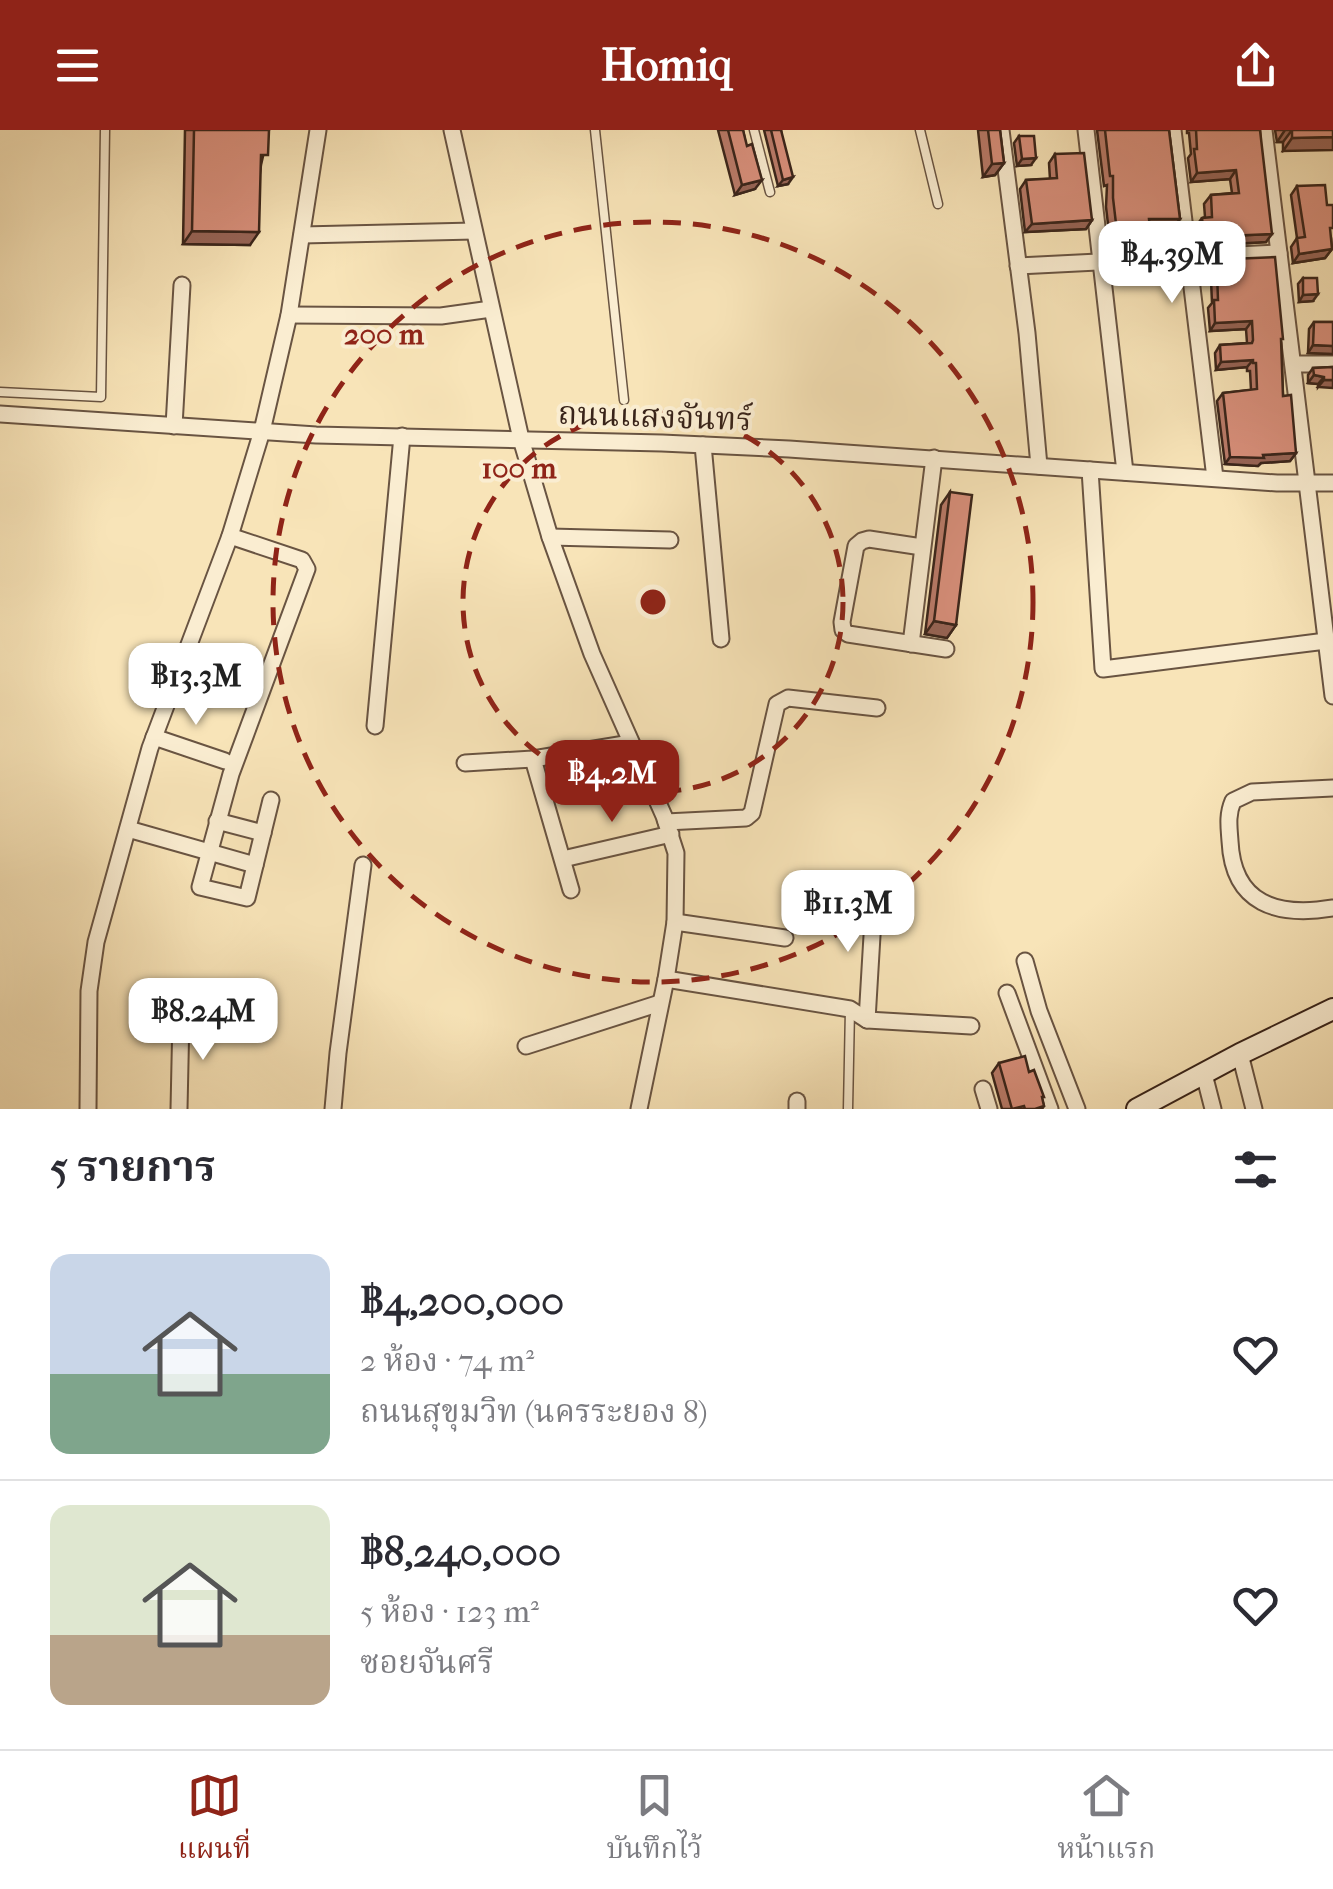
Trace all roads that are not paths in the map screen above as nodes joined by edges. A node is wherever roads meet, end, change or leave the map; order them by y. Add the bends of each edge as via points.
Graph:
1 (104, 130) edge
2 (318, 130) edge
3 (452, 130) edge
4 (595, 130) edge
5 (754, 130) edge
6 (920, 130) edge
7 (1001, 130) edge
8 (1086, 130) edge
9 (1173, 130) edge
10 (1264, 130) edge
11 (770, 192) dead end
12 (938, 204) dead end
13 (474, 231) junction
14 (302, 235) junction
15 (1279, 253) junction
16 (1189, 259) junction
17 (1101, 262) junction
18 (1018, 266) junction
19 (182, 285) dead end
20 (491, 309) junction
21 (289, 315) junction
22 (1293, 364) junction
23 (1333, 364) edge
24 (0, 392) edge
25 (624, 400) dead end
26 (0, 414) edge
27 (174, 426) junction
28 (262, 432) junction
29 (402, 436) junction
30 (521, 440) junction
31 (703, 445) junction
32 (934, 458) junction
33 (1039, 466) junction
34 (1090, 470) junction
35 (1125, 472) junction
36 (1215, 478) junction
37 (1307, 482) junction
38 (1333, 483) edge
39 (230, 536) junction
40 (550, 536) junction
41 (670, 540) dead end
42 (922, 547) junction
43 (721, 640) dead end
44 (1326, 642) junction
45 (911, 644) junction
46 (946, 649) dead end
47 (1333, 696) edge
48 (877, 708) dead end
49 (375, 726) dead end
50 (154, 738) junction
51 (631, 743) junction
52 (224, 760) dead end
53 (534, 760) junction
54 (465, 763) dead end
55 (1333, 788) edge
56 (270, 800) dead end
57 (217, 821) junction
58 (128, 828) junction
59 (669, 828) junction
60 (263, 832) junction
61 (209, 853) junction
62 (562, 859) junction
63 (363, 865) dead end
64 (255, 866) junction
65 (572, 890) dead end
66 (824, 895) dead end
67 (1333, 908) edge
68 (675, 922) junction
69 (786, 938) dead end
70 (1025, 961) dead end
71 (666, 979) junction
72 (1007, 993) dead end
73 (660, 1003) junction
74 (1333, 1009) edge
75 (850, 1010) junction
76 (181, 1016) dead end
77 (867, 1020) junction
78 (971, 1026) dead end
79 (526, 1046) dead end
80 (1240, 1054) junction
81 (1204, 1074) junction
82 (983, 1089) dead end
83 (1149, 1106) edge
84 (88, 1109) edge
85 (179, 1109) edge
86 (333, 1109) edge
87 (639, 1109) edge
88 (848, 1109) edge
89 (989, 1109) edge
90 (1050, 1109) edge
91 (1077, 1109) edge
92 (1213, 1109) edge
93 (1254, 1109) edge

1 - 24 lane via 101,397
2 - 14 street
3 - 13 street
4 - 25 lane
5 - 11 lane
6 - 12 lane
7 - 18 street
8 - 17 street
9 - 16 street
10 - 15 street
13 - 14 street
13 - 20 street
14 - 21 street
15 - 16 street
15 - 22 street
16 - 17 street
16 - 36 street
17 - 18 street
17 - 35 street
18 - 33 street
19 - 27 street
20 - 21 street via 442,316
20 - 30 street
21 - 28 street
22 - 23 street
22 - 37 street
26 - 27 street, ถนนแสงจันทร์
27 - 28 street, ถนนแสงจันทร์
28 - 29 street, ถนนแสงจันทร์
28 - 39 street
29 - 30 street, ถนนแสงจันทร์
29 - 49 street
30 - 31 street, ถนนแสงจันทร์
30 - 40 street
31 - 32 street, ถนนแสงจันทร์
31 - 43 street
32 - 33 street, ถนนแสงจันทร์
32 - 42 street
33 - 34 street, ถนนแสงจันทร์
34 - 35 street, ถนนแสงจันทร์
34 - 44 street via 1102,669
35 - 36 street, ถนนแสงจันทร์
36 - 37 street, ถนนแสงจันทร์
37 - 38 street, ถนนแสงจันทร์
37 - 44 street
39 - 50 street
39 - 57 street via 302,560 307,569
40 - 41 street
40 - 51 street
42 - 45 street
42 - 45 street via 862,540 842,622 848,634
44 - 47 street
45 - 46 street
48 - 59 street via 782,700 752,814
50 - 52 street
50 - 58 street
51 - 53 street
51 - 59 street
53 - 54 street
53 - 62 street
55 - 67 street via 1252,792 1232,802 1228,813 1230,862 1240,884 1283,911
56 - 60 street
57 - 60 street
57 - 61 street
58 - 61 street
58 - 84 street via 92,968
59 - 62 street
59 - 68 street via 676,854
60 - 64 street
61 - 64 street
61 - 64 street via 200,887 247,898
62 - 65 street
63 - 86 street
66 - 77 street via 874,902
68 - 69 street
68 - 71 street
70 - 91 street
71 - 73 street
71 - 75 street
72 - 90 street
73 - 79 street
73 - 87 street
74 - 80 street
75 - 77 street
75 - 88 lane
76 - 85 street
77 - 78 street
80 - 81 street
80 - 93 street
81 - 83 street
81 - 92 street
82 - 89 street

